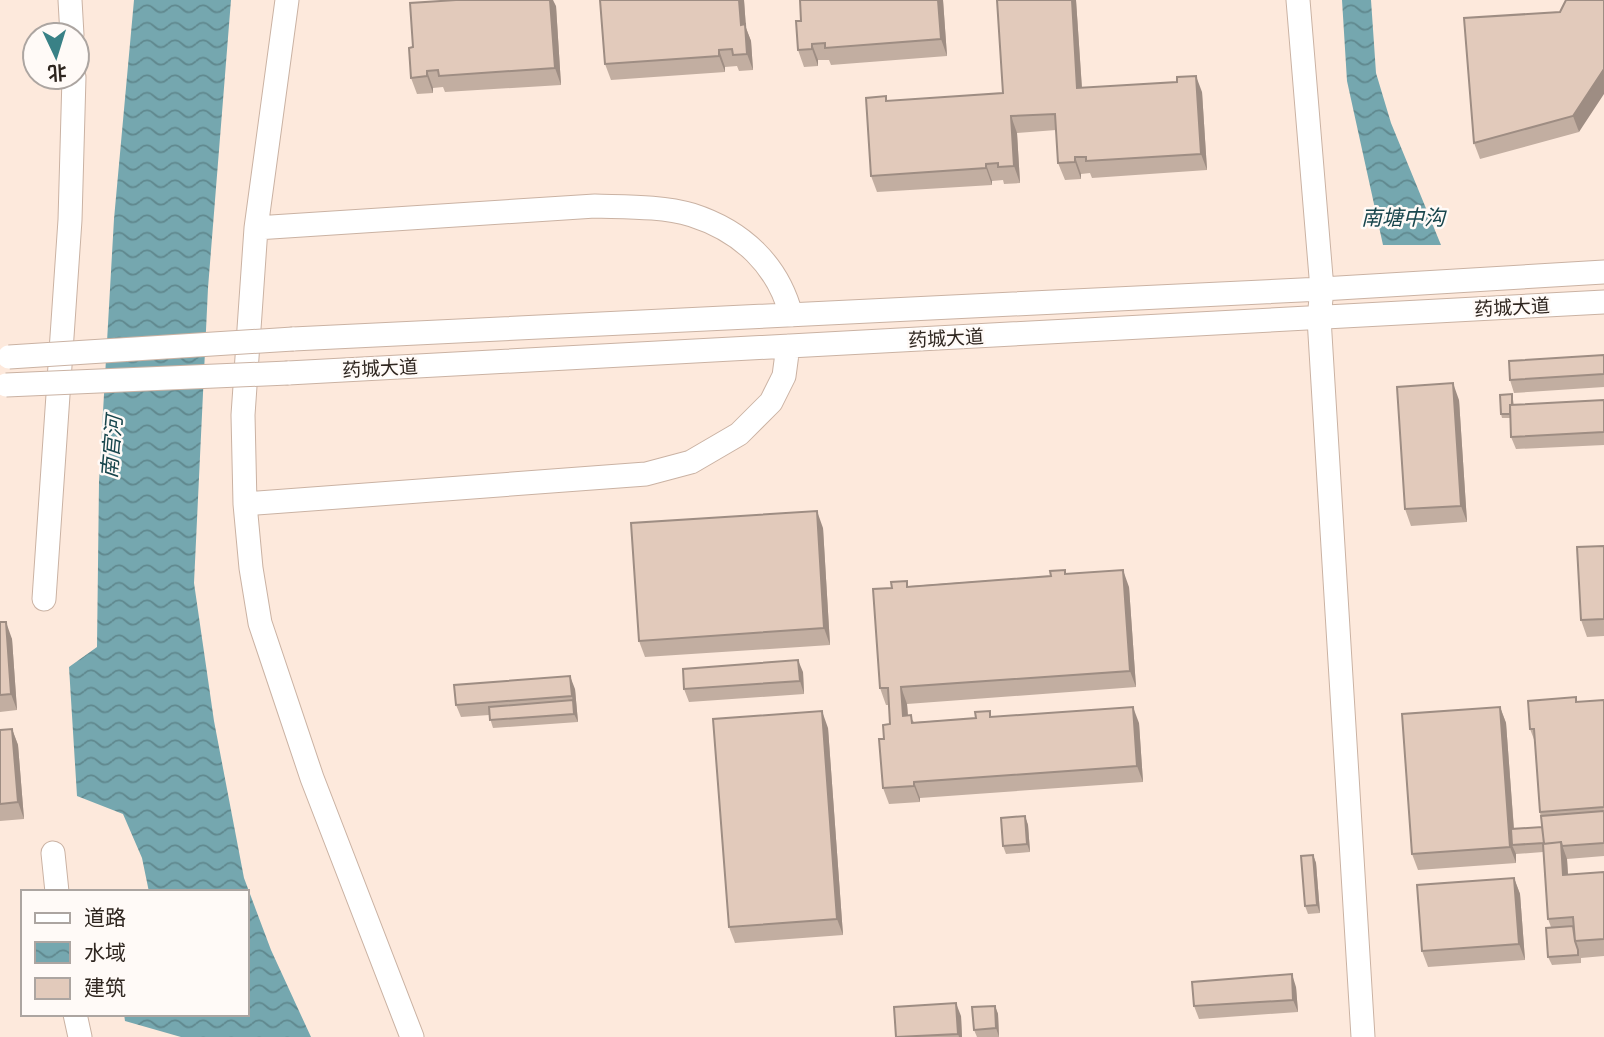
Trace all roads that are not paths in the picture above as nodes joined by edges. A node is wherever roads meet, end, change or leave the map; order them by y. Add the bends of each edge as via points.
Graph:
1 (70, 0) edge
2 (287, 0) edge
3 (1298, 0) edge
4 (71, 21) edge
5 (74, 91) edge
6 (256, 228) junction
7 (1604, 272) edge
8 (1322, 289) junction
9 (1604, 302) edge
10 (791, 315) junction
11 (1319, 318) junction
12 (788, 346) junction
13 (4, 357) edge
14 (3, 385) edge
15 (245, 503) junction
16 (44, 599) dead end
17 (53, 853) dead end
18 (57, 890) edge
19 (75, 1016) edge
20 (79, 1037) edge
21 (412, 1037) edge
22 (1363, 1037) edge

1 - 4 main road
2 - 6 main road
3 - 8 main road
5 - 16 main road via 70,220
6 - 10 main road via 594,206 691,215 752,248 785,292
6 - 15 main road via 243,415
7 - 8 main road, 药城大道
8 - 10 main road, 药城大道
8 - 11 main road
9 - 11 main road, 药城大道
10 - 13 main road, 药城大道, bridge
11 - 12 main road, 药城大道
11 - 22 main road
12 - 14 main road, 药城大道, bridge
12 - 15 main road via 784,376 771,402 738,434 691,462 646,474
15 - 21 main road via 260,623 312,778
17 - 18 main road
19 - 20 main road

